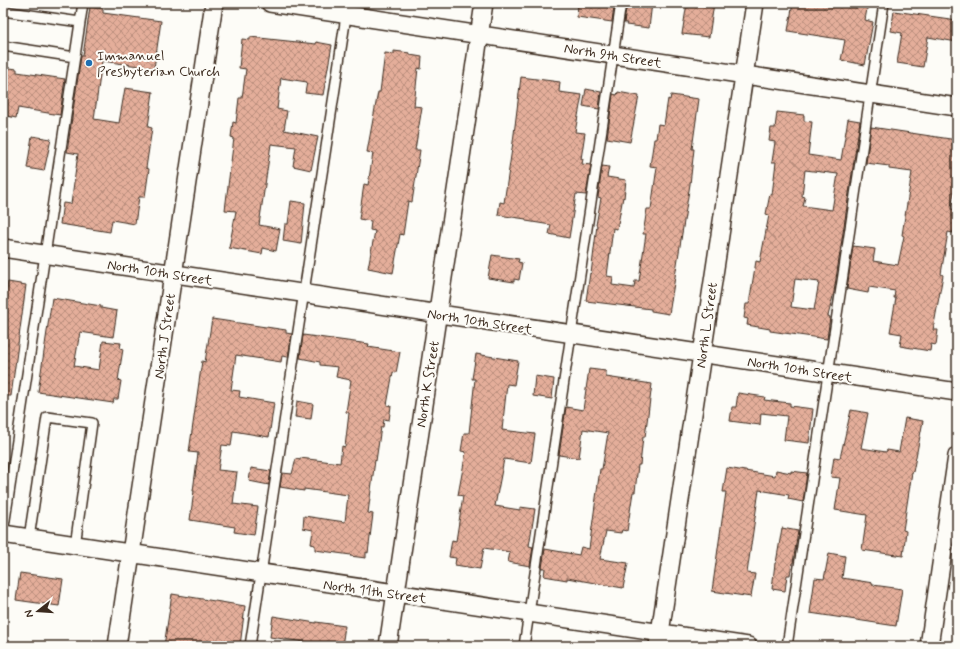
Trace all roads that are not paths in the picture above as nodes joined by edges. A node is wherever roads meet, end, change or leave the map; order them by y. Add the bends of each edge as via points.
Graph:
1 (83, 3) edge
2 (214, 3) edge
3 (270, 3) edge
4 (484, 3) edge
5 (621, 3) edge
6 (755, 3) edge
7 (884, 3) edge
8 (347, 9) edge
9 (3, 11) edge
10 (80, 22) junction
11 (480, 35) junction
12 (3, 46) edge
13 (613, 55) junction
14 (75, 57) junction
15 (744, 74) junction
16 (870, 94) junction
17 (957, 107) edge
18 (3, 248) edge
19 (45, 255) junction
20 (173, 274) junction
21 (304, 294) junction
22 (437, 314) junction
23 (571, 334) junction
24 (702, 354) junction
25 (828, 373) junction
26 (957, 392) edge
27 (957, 456) edge
28 (3, 534) edge
29 (29, 538) junction
30 (75, 546) junction
31 (132, 554) junction
32 (261, 574) junction
33 (395, 594) junction
34 (529, 613) junction
35 (659, 639) edge
36 (117, 646) edge
37 (250, 646) edge
38 (388, 646) edge
39 (524, 646) edge
40 (748, 646) edge
41 (787, 646) edge
42 (929, 646) edge

1 - 10 lane
2 - 20 street, North J Street
3 - 8 street, North 9th Street
4 - 11 street, North K Street
5 - 13 lane
6 - 15 street, North L Street
7 - 16 lane
8 - 11 street, North 9th Street
8 - 21 lane
9 - 10 lane
10 - 14 lane
11 - 13 street, North 9th Street
11 - 22 street, North K Street
12 - 14 lane
13 - 15 street, North 9th Street
13 - 23 lane
14 - 19 lane
15 - 16 street, North 9th Street
15 - 24 street, North L Street
16 - 17 street, North 9th Street
16 - 25 lane
18 - 19 street, North 10th Street
19 - 20 street, North 10th Street
19 - 28 lane
20 - 21 street, North 10th Street
20 - 31 street, North J Street
21 - 22 street, North 10th Street
21 - 32 lane
22 - 23 street, North 10th Street
22 - 33 street, North K Street
23 - 24 street, North 10th Street
23 - 34 lane
24 - 25 street, North 10th Street
24 - 35 street, North L Street
25 - 26 street, North 10th Street
25 - 41 lane
27 - 42 street
28 - 29 street, North 11th Street
29 - 30 street, North 11th Street
29 - 30 lane via 47,417 92,423
30 - 31 street, North 11th Street
31 - 32 street, North 11th Street
31 - 36 street, North J Street
32 - 33 street, North 11th Street
32 - 37 lane
33 - 34 street, North 11th Street
33 - 38 street, North K Street
34 - 35 street, North 11th Street
34 - 39 lane
35 - 40 street, North 11th Street

